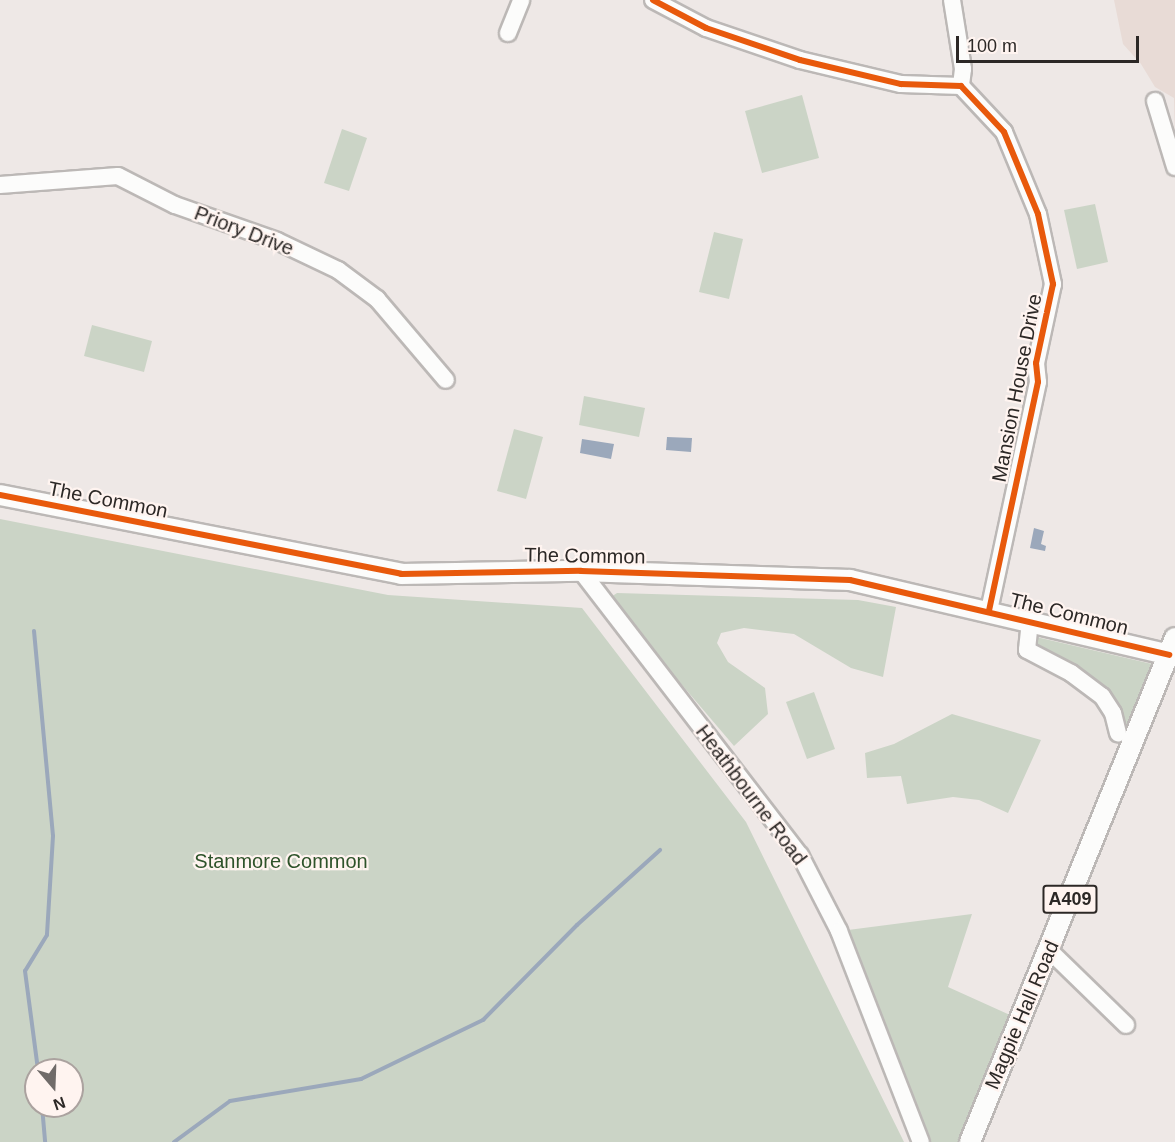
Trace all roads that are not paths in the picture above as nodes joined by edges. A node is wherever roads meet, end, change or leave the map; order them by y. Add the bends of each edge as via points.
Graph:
1 (521, 0) edge
2 (653, 0) edge
3 (952, 0) edge
4 (508, 33) dead end
5 (961, 86) junction
6 (1155, 101) dead end
7 (1175, 167) edge
8 (0, 185) edge
9 (446, 380) dead end
10 (0, 495) edge
11 (581, 571) junction
12 (989, 611) junction
13 (1030, 621) junction
14 (1173, 650) edge
15 (1118, 733) dead end
16 (1050, 951) junction
17 (1125, 1025) dead end
18 (921, 1142) edge
19 (970, 1142) edge

1 - 4 street
2 - 5 street via 706,28 792,58 901,84
3 - 5 street via 963,69
5 - 12 street, Mansion House Drive via 997,123 1012,146 1038,214 1053,273 1036,363 1038,382
6 - 7 street
8 - 9 street, Priory Drive via 118,176 175,206 277,241 338,270 361,286
10 - 11 main road, The Common via 401,574
11 - 12 main road, The Common via 850,580
11 - 18 street, Heathbourne Road via 800,855 839,931
12 - 13 main road, The Common
13 - 14 main road, The Common
13 - 15 street via 1027,650 1071,673 1102,696 1113,713
14 - 16 main road, Magpie Hall Road / A409
16 - 17 street
16 - 19 main road, Magpie Hall Road / A409

